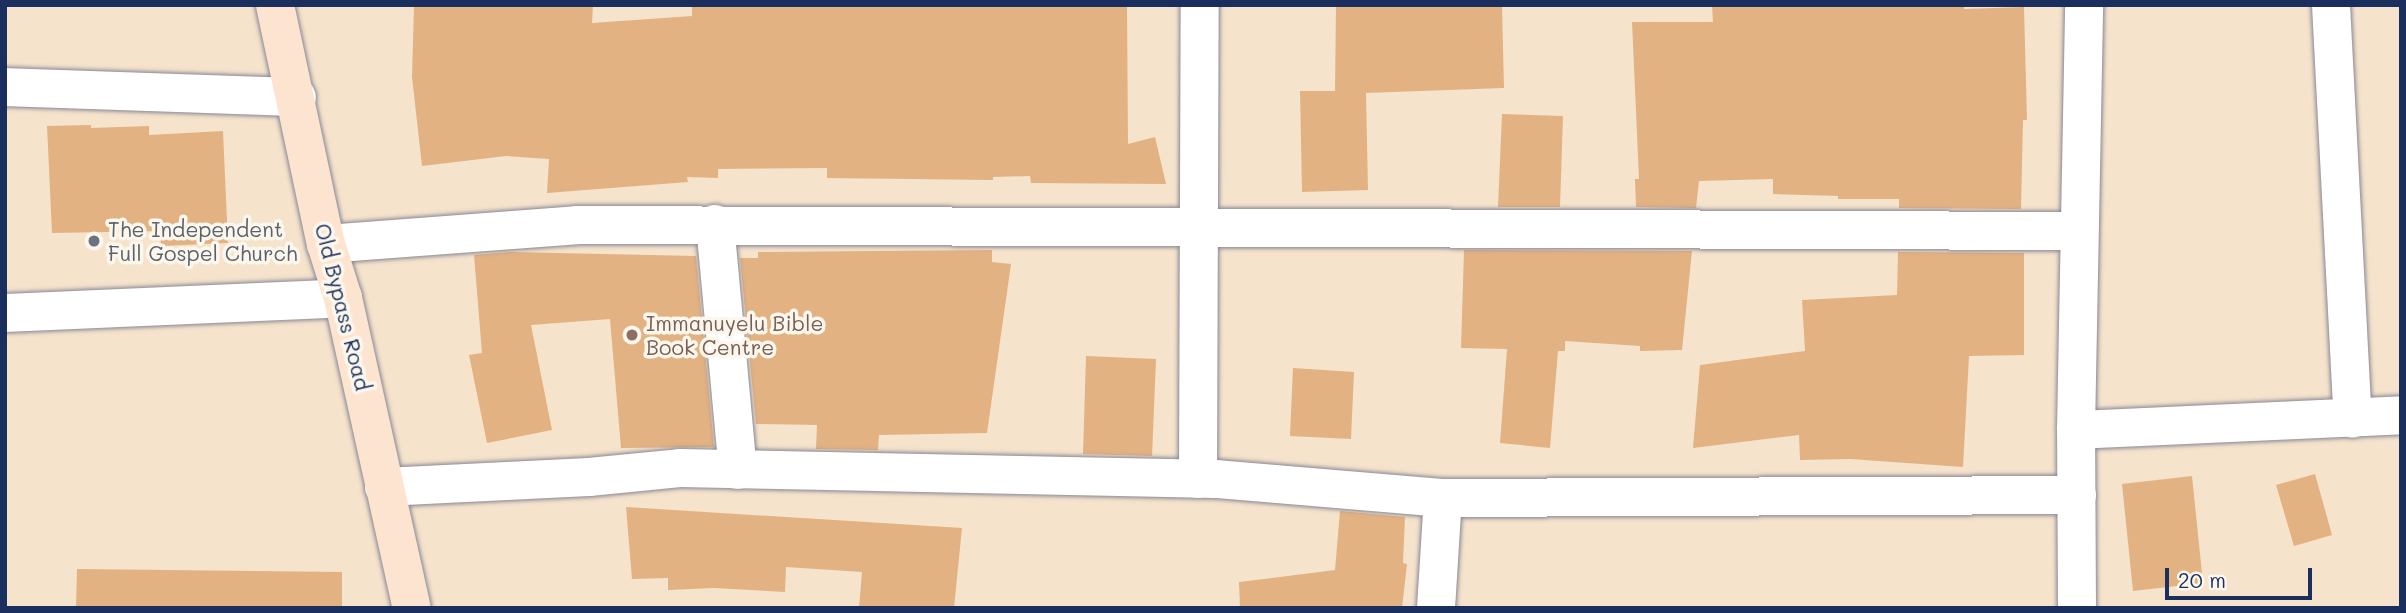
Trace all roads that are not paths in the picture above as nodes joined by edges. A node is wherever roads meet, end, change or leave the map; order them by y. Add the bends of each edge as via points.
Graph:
1 (275, 5) edge
2 (1200, 5) edge
3 (2084, 5) edge
4 (2331, 5) edge
5 (5, 87) edge
6 (297, 97) junction
7 (715, 224) junction
8 (1200, 228) junction
9 (2079, 231) junction
10 (326, 244) junction
11 (343, 298) junction
12 (5, 313) edge
13 (2401, 415) edge
14 (2353, 418) junction
15 (2076, 430) junction
16 (738, 470) junction
17 (1198, 480) junction
18 (384, 487) junction
19 (2077, 495) junction
20 (1443, 498) junction
21 (412, 608) edge
22 (1436, 608) edge
23 (2077, 608) edge

1 - 6 main road, Old Bypass Road
2 - 8 street
3 - 9 street
4 - 14 street
5 - 6 street
6 - 10 main road, Old Bypass Road
7 - 8 street
7 - 10 street via 577,225
7 - 16 street
8 - 9 street
8 - 17 street
9 - 15 street
10 - 11 main road, Old Bypass Road
11 - 12 street
11 - 18 main road, Old Bypass Road
13 - 14 street
14 - 15 street
15 - 19 street
16 - 17 street
16 - 18 street via 680,468
17 - 20 street
18 - 21 main road, Old Bypass Road
19 - 20 street
19 - 23 street
20 - 22 street

